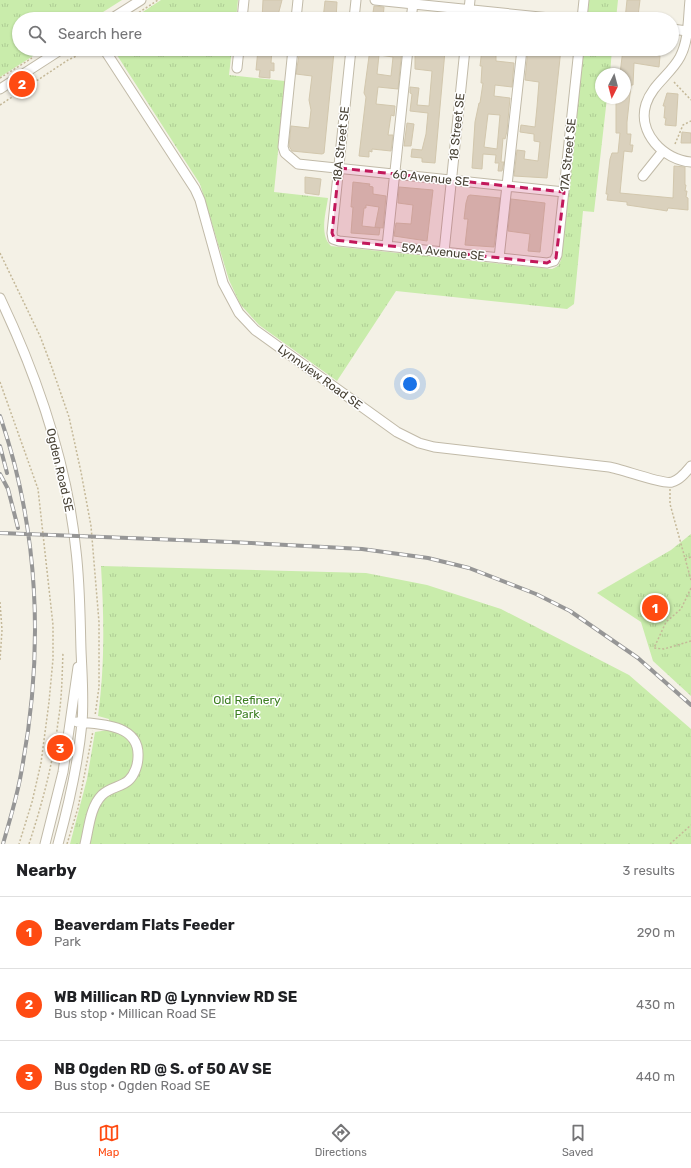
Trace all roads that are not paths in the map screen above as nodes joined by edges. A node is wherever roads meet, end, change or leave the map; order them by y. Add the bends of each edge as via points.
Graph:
1 (140, 0) edge
2 (244, 0) edge
3 (298, 0) edge
4 (356, 0) edge
5 (375, 0) edge
6 (470, 0) edge
7 (584, 0) edge
8 (690, 0) edge
9 (413, 4) junction
10 (122, 12) edge
11 (243, 12) edge
12 (297, 12) edge
13 (355, 12) edge
14 (412, 12) edge
15 (458, 12) edge
16 (469, 12) edge
17 (583, 12) edge
18 (679, 30) edge
19 (687, 31) junction
20 (51, 56) edge
21 (109, 56) edge
22 (238, 56) edge
23 (292, 56) edge
24 (350, 56) edge
25 (407, 56) edge
26 (464, 56) edge
27 (521, 56) edge
28 (578, 56) edge
29 (237, 68) dead end
30 (0, 89) edge
31 (663, 152) junction
32 (691, 162) edge
33 (339, 168) junction
34 (395, 174) junction
35 (643, 176) dead end
36 (451, 180) junction
37 (508, 186) junction
38 (564, 192) junction
39 (333, 239) joint
40 (387, 246) junction
41 (444, 252) junction
42 (499, 258) junction
43 (554, 261) joint
44 (0, 298) edge
45 (691, 466) edge
46 (81, 650) junction
47 (71, 721) junction
48 (82, 722) junction
49 (45, 844) edge
50 (58, 844) edge
51 (85, 844) edge

1 - 10 street
2 - 11 street
3 - 12 street
4 - 13 street
5 - 9 street
6 - 16 street
7 - 17 street
8 - 19 street
9 - 14 street
9 - 15 street
18 - 19 street
19 - 31 street via 680,57 656,86 646,105 647,127 653,141
20 - 30 street
21 - 45 street, Lynnview Road SE via 195,189 223,283 239,313 255,330 397,432 419,443 445,449 609,467 660,482 670,483
22 - 29 street
23 - 33 street, 60 Avenue SE via 283,147 298,164
24 - 33 street, 18A Street SE
25 - 34 street
26 - 36 street, 18 Street SE
27 - 37 street
28 - 38 street, 17A Street SE
31 - 32 street
31 - 35 street
33 - 34 street, 60 Avenue SE
33 - 39 street, 18A Street SE
34 - 36 street, 60 Avenue SE
34 - 40 street
36 - 37 street, 60 Avenue SE
36 - 41 street, 18 Street SE
37 - 38 street, 60 Avenue SE
37 - 42 street
38 - 43 street, 17A Street SE via 557,255
39 - 40 street, 59A Avenue SE
40 - 41 street, 59A Avenue SE
41 - 42 street, 59A Avenue SE
42 - 43 street, 59A Avenue SE via 547,263
44 - 46 street, Ogden Road SE via 35,378 52,430 65,484 76,551
46 - 47 street, Ogden Road SE
46 - 48 street, Ogden Road SE
47 - 48 street
47 - 49 street, Ogden Road SE via 60,787
48 - 50 street, Ogden Road SE via 75,772
48 - 51 street via 122,729 135,741 138,751 138,765 129,780 102,795 91,816

